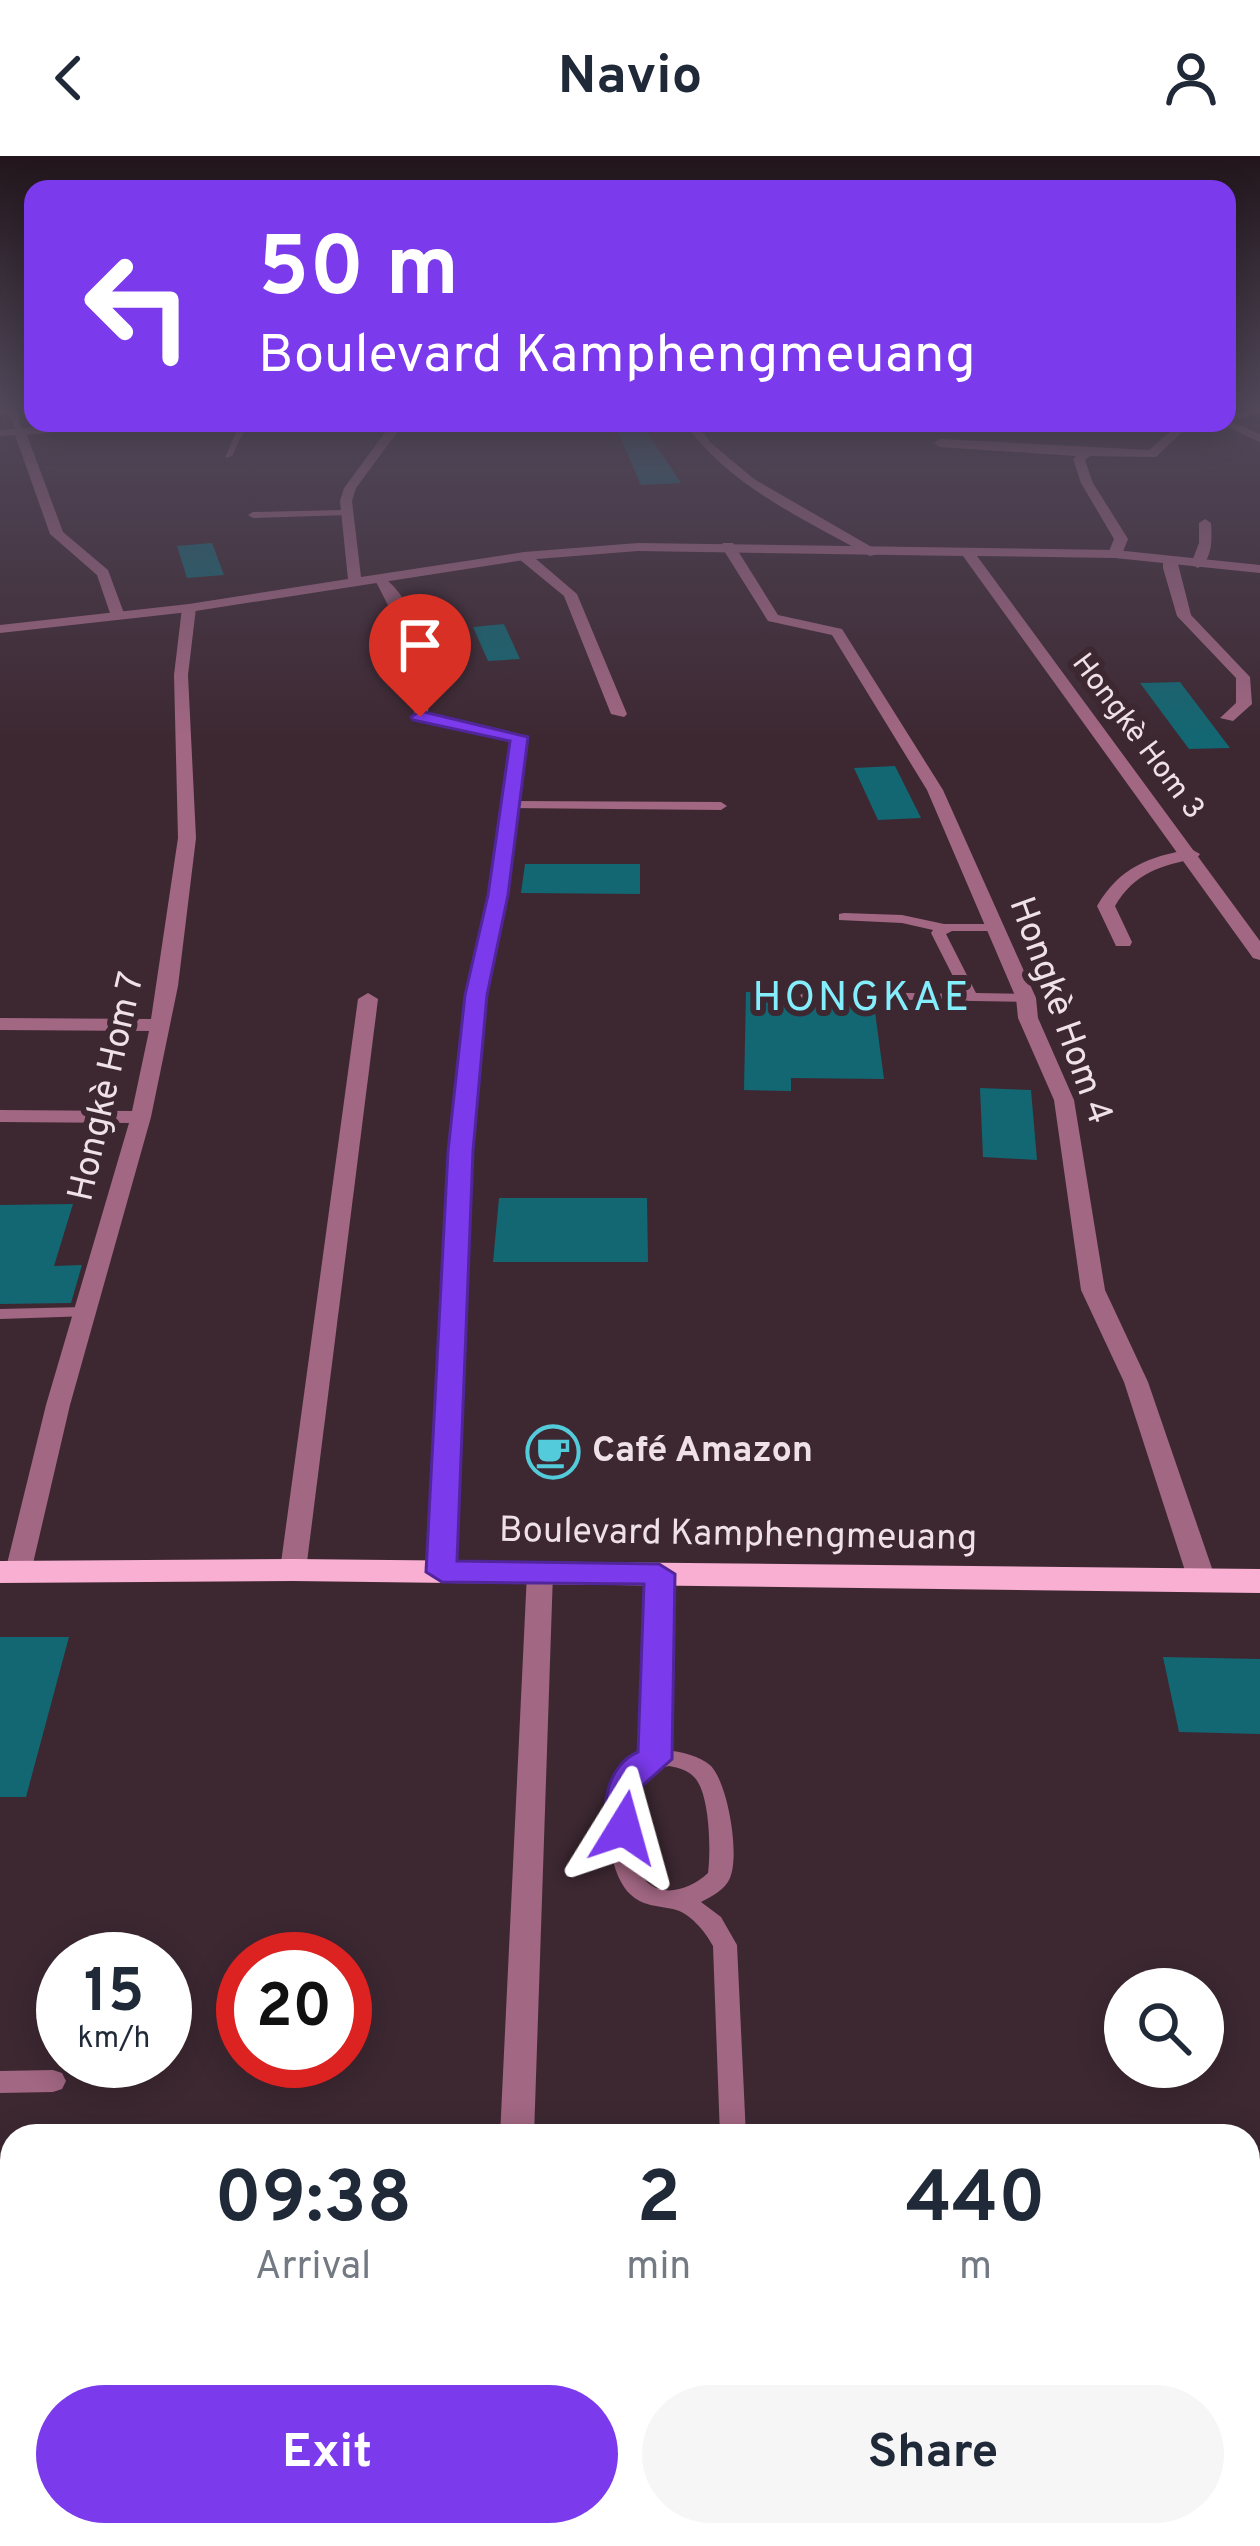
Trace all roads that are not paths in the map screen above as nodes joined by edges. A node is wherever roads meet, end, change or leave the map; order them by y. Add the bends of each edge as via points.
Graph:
1 (51, 517) edge
2 (345, 517) edge
3 (811, 517) edge
4 (1107, 517) edge
5 (1205, 523) dead end
6 (728, 546) junction
7 (875, 553) junction
8 (968, 554) junction
9 (1115, 554) junction
10 (524, 556) junction
11 (1170, 560) junction
12 (1198, 564) junction
13 (1260, 568) edge
14 (382, 580) junction
15 (355, 584) junction
16 (189, 608) junction
17 (118, 616) junction
18 (0, 629) edge
19 (619, 714) dead end
20 (1228, 718) dead end
21 (512, 805) junction
22 (722, 806) dead end
23 (1191, 854) junction
24 (844, 916) dead end
25 (997, 927) junction
26 (944, 928) junction
27 (1123, 942) dead end
28 (1260, 954) edge
29 (807, 995) dead end
30 (1026, 998) junction
31 (368, 999) dead end
32 (974, 999) junction
33 (0, 1024) edge
34 (160, 1025) junction
35 (0, 1116) edge
36 (141, 1117) junction
37 (84, 1312) junction
38 (0, 1314) edge
39 (293, 1570) junction
40 (9, 1572) edge
41 (442, 1572) junction
42 (540, 1573) junction
43 (659, 1574) junction
44 (1202, 1580) junction
45 (1260, 1581) edge
46 (655, 1759) junction
47 (682, 1900) junction
48 (36, 2080) edge
49 (0, 2081) edge
50 (517, 2124) edge
51 (732, 2124) edge

1 - 17 street via 57,533 103,573
2 - 15 street
3 - 7 street
4 - 9 street via 1121,539
5 - 12 street
6 - 7 street
6 - 10 street
6 - 25 street, Hongkè Hom 4 via 773,618 837,632 935,790
7 - 8 street
8 - 9 street
8 - 23 street, Hongkè Hom 3
9 - 11 street
10 - 14 street
10 - 19 street via 570,594
11 - 12 street
11 - 20 street via 1184,616 1243,677 1244,704
12 - 13 street
14 - 15 street
14 - 21 street via 414,631 420,717 519,737
15 - 16 street
16 - 17 street
16 - 34 street, Hongkè Hom 7 via 181,675 187,838
17 - 18 street
21 - 22 lane
21 - 41 street via 476,995 460,1151
23 - 27 street via 1143,862 1118,883 1106,906
23 - 28 street, Hongkè Hom 3
24 - 26 lane
25 - 26 lane
25 - 30 street, Hongkè Hom 4
26 - 32 lane via 938,933
29 - 32 lane
30 - 32 lane
30 - 44 street, Hongkè Hom 4 via 1064,1100 1094,1291 1136,1382
31 - 39 street
33 - 34 street
34 - 36 street, Hongkè Hom 7
35 - 36 street
36 - 37 street, Hongkè Hom 7
37 - 38 lane
37 - 40 street, Hongkè Hom 7
39 - 40 main road, Boulevard Kamphengmeuang
39 - 41 main road, Boulevard Kamphengmeuang
41 - 42 main road, Boulevard Kamphengmeuang
42 - 43 main road, Boulevard Kamphengmeuang
42 - 50 street
43 - 44 main road, Boulevard Kamphengmeuang
43 - 46 lane
44 - 45 main road, Boulevard Kamphengmeuang
46 - 47 lane via 625,1783 626,1864 650,1895
46 - 47 lane via 684,1760 714,1783 719,1877
47 - 51 lane via 725,1945
48 - 49 lane

